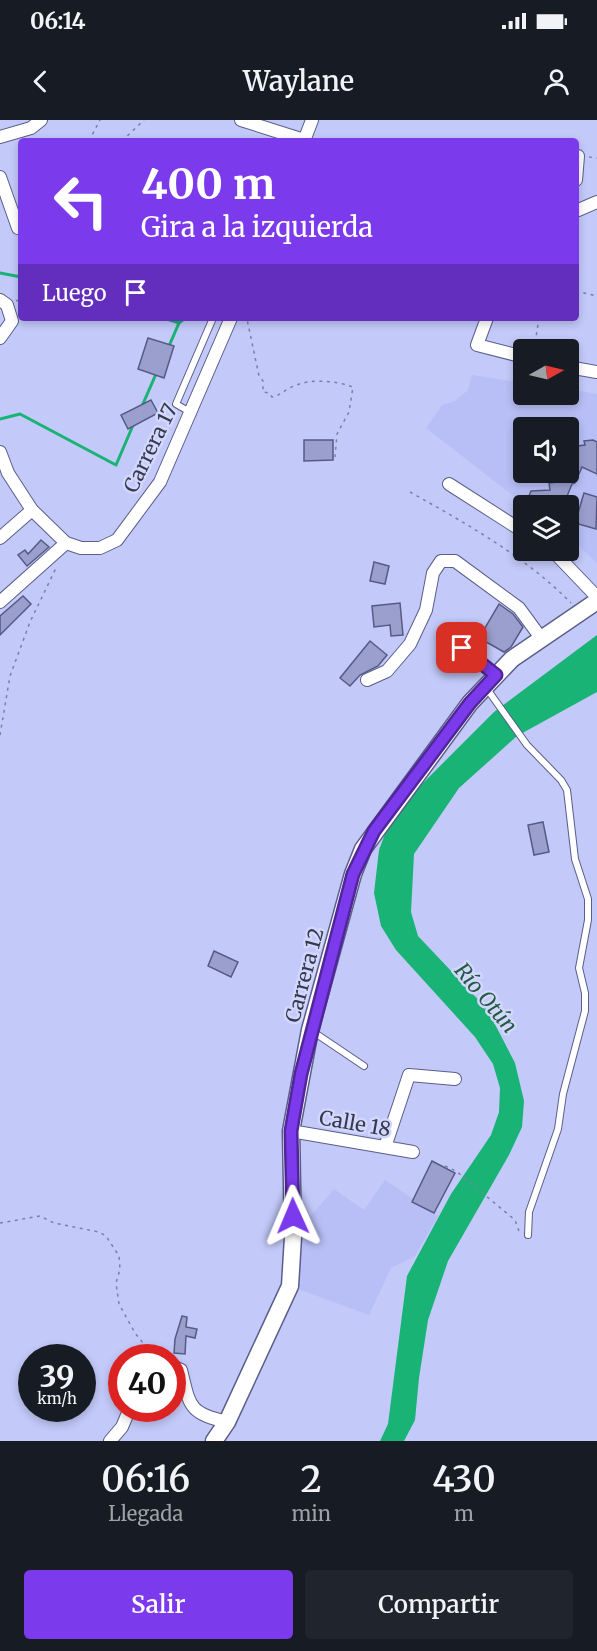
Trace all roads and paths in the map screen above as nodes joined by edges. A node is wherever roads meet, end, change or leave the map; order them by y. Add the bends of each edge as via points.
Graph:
1 (41, 120) edge
2 (100, 120) edge
3 (144, 120) edge
4 (241, 120) edge
5 (312, 120) edge
6 (0, 137) edge
7 (91, 138) edge
8 (125, 138) edge
9 (295, 138) edge
10 (305, 138) edge
11 (0, 177) edge
12 (597, 202) edge
13 (579, 210) edge
14 (18, 228) dead end
15 (579, 292) edge
16 (597, 296) edge
17 (0, 300) edge
18 (212, 321) edge
19 (230, 321) edge
20 (247, 321) edge
21 (486, 321) edge
22 (539, 321) edge
23 (0, 338) edge
24 (536, 339) edge
25 (513, 354) edge
26 (579, 369) edge
27 (597, 372) edge
28 (190, 412) junction
29 (0, 452) edge
30 (335, 457) dead end
31 (4, 477) edge
32 (449, 484) dead end
33 (410, 492) dead end
34 (32, 510) junction
35 (513, 525) edge
36 (0, 538) edge
37 (66, 543) junction
38 (60, 559) dead end
39 (562, 561) edge
40 (597, 599) edge
41 (0, 602) edge
42 (580, 612) junction
43 (541, 638) junction
44 (462, 648) dead end
45 (367, 680) dead end
46 (492, 687) junction
47 (0, 735) edge
48 (310, 1030) junction
49 (364, 1066) dead end
50 (454, 1079) dead end
51 (291, 1131) junction
52 (385, 1147) junction
53 (413, 1152) dead end
54 (445, 1166) dead end
55 (0, 1223) edge
56 (528, 1235) joint
57 (144, 1344) edge
58 (186, 1393) edge
59 (124, 1422) edge
60 (227, 1422) junction
61 (110, 1441) edge
62 (214, 1441) edge

1 - 6 street via 31,128
2 - 7 path
3 - 8 path
4 - 9 street
5 - 10 street
11 - 14 street
12 - 13 street
15 - 16 path
17 - 23 street via 7,305 12,321
18 - 28 lane via 176,404
19 - 28 street, Carrera 17
20 - 30 path via 263,392 272,397 312,382 353,387 349,412 337,434
21 - 25 street via 477,345
22 - 24 path
26 - 27 street
28 - 37 street, Carrera 17 via 160,482 117,540 100,548
29 - 31 street
31 - 34 street
32 - 35 street
33 - 42 path via 519,559
34 - 36 street
34 - 37 street
37 - 41 street
38 - 47 path via 10,676
39 - 40 street
40 - 42 street, Carrera 12
42 - 43 street, Carrera 12
43 - 45 street via 519,608 455,561 441,561 433,573 426,610 410,644 387,671
43 - 46 street, Carrera 12 via 512,658
44 - 46 lane
46 - 48 street, Carrera 12 via 449,730 363,849
46 - 56 lane via 527,745 567,790 575,859 588,899 579,968 585,1011 558,1129 529,1212
48 - 49 lane
48 - 51 street, Carrera 12
50 - 52 street via 409,1075
51 - 52 street, Calle 18
51 - 60 street, Carrera 12 via 290,1286
52 - 53 street, Calle 18
54 - 56 path via 515,1220 519,1234
55 - 57 path via 40,1216 106,1236 119,1256 119,1304
58 - 60 street via 192,1408 204,1417
59 - 61 street
60 - 62 street, Carrera 12

